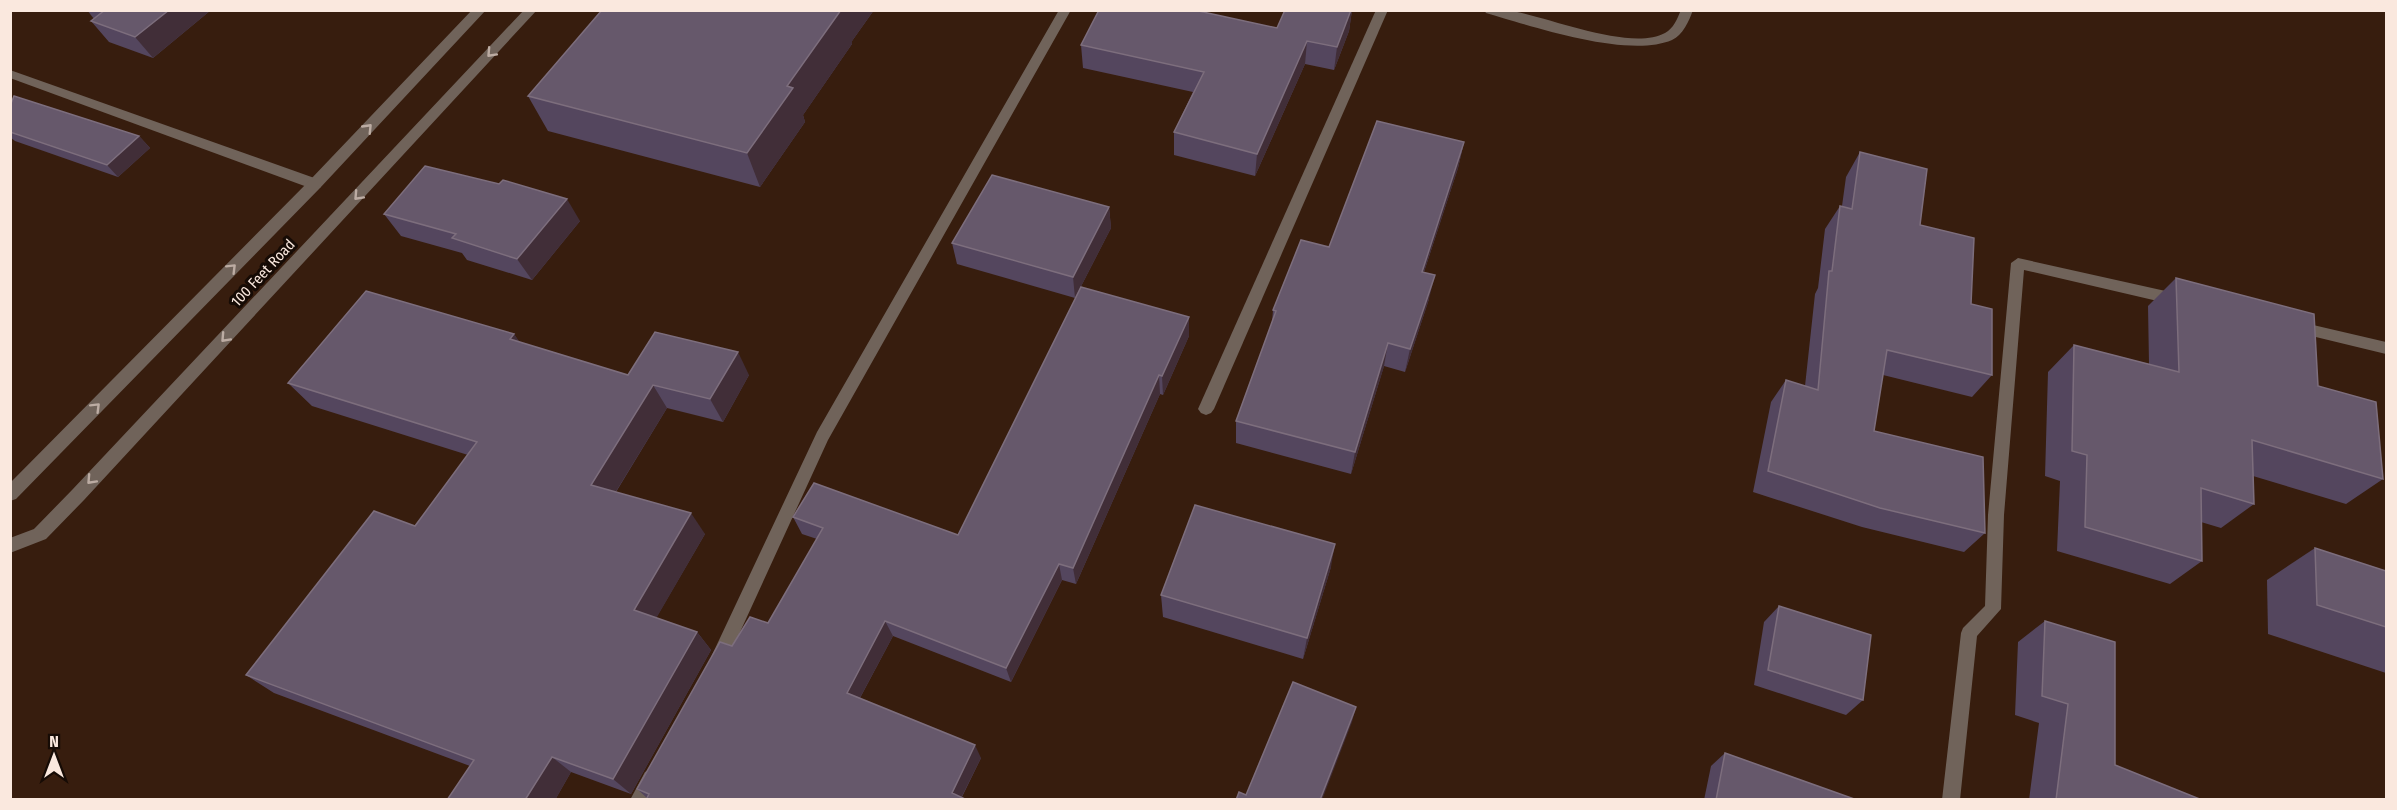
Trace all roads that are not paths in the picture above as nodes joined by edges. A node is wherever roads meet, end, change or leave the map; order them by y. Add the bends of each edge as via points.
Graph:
1 (480, 10) edge
2 (531, 10) edge
3 (1065, 10) edge
4 (1382, 10) edge
5 (1490, 10) edge
6 (1687, 10) edge
7 (13, 74) dead end
8 (315, 184) junction
9 (2191, 303) edge
10 (2283, 324) edge
11 (2386, 348) edge
12 (1206, 409) dead end
13 (10, 494) edge
14 (10, 546) edge
15 (708, 678) edge
16 (656, 769) edge
17 (639, 800) edge
18 (1951, 800) edge

8 -> 1 street, 100 Feet Road
2 -> 14 street, 100 Feet Road via 40,534
3 - 15 street via 822,437
4 - 12 street
5 - 6 street via 1622,41 1652,42 1670,36 1681,26
7 - 8 street
13 -> 8 street, 100 Feet Road
9 - 18 street via 2018,263 1996,515 1993,609 1969,633
10 - 11 street
16 - 17 street

